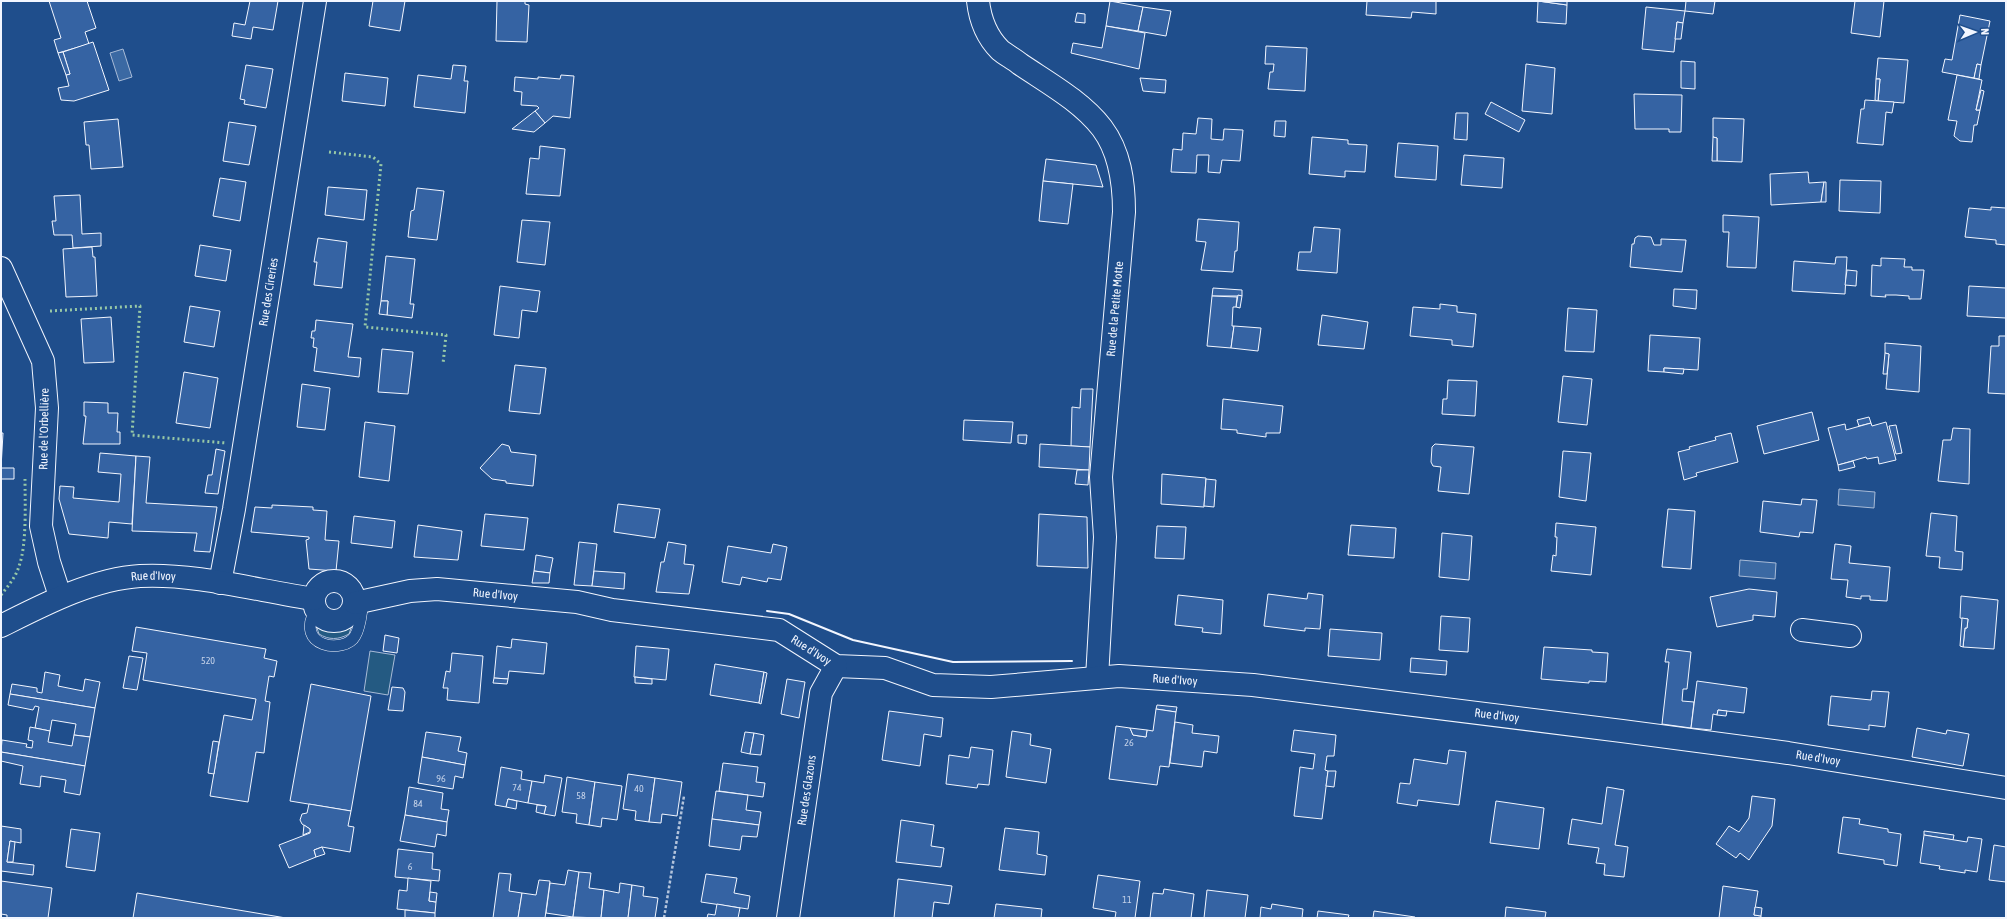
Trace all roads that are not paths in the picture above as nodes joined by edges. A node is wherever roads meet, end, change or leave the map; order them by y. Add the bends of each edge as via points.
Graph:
1 (315, 1) edge
2 (978, 1) edge
3 (1, 268) edge
4 (220, 583) junction
5 (60, 596) junction
6 (359, 603) junction
7 (315, 604) junction
8 (1, 626) edge
9 (1802, 630) dead end
10 (1850, 636) dead end
11 (836, 666) junction
12 (1097, 678) junction
13 (2006, 788) edge
14 (788, 918) edge

1 - 4 street, Rue des Cireries
2 - 12 street, Rue de la Petite Motte via 985,30 1000,50 1083,108 1102,128 1120,168 1124,190 1101,476 1104,536
3 - 5 street, Rue de l'Orbellière via 43,361 47,408 41,526
4 - 5 street, Rue d'Ivoy via 190,578 139,576
4 - 7 street, Rue d'Ivoy
5 - 8 street, Rue d'Ivoy
6 - 7 street via 349,615 338,621 324,619
6 - 7 street via 347,585 335,580 322,584 317,589
6 - 11 street, Rue d'Ivoy via 410,591 437,590 577,602 612,610 779,630
9 - 10 street
11 - 12 street, Rue d'Ivoy via 885,668 933,685 991,687
11 - 14 street, Rue des Glazons via 821,693
12 - 13 street, Rue d'Ivoy via 1119,676 1253,685 1788,753

